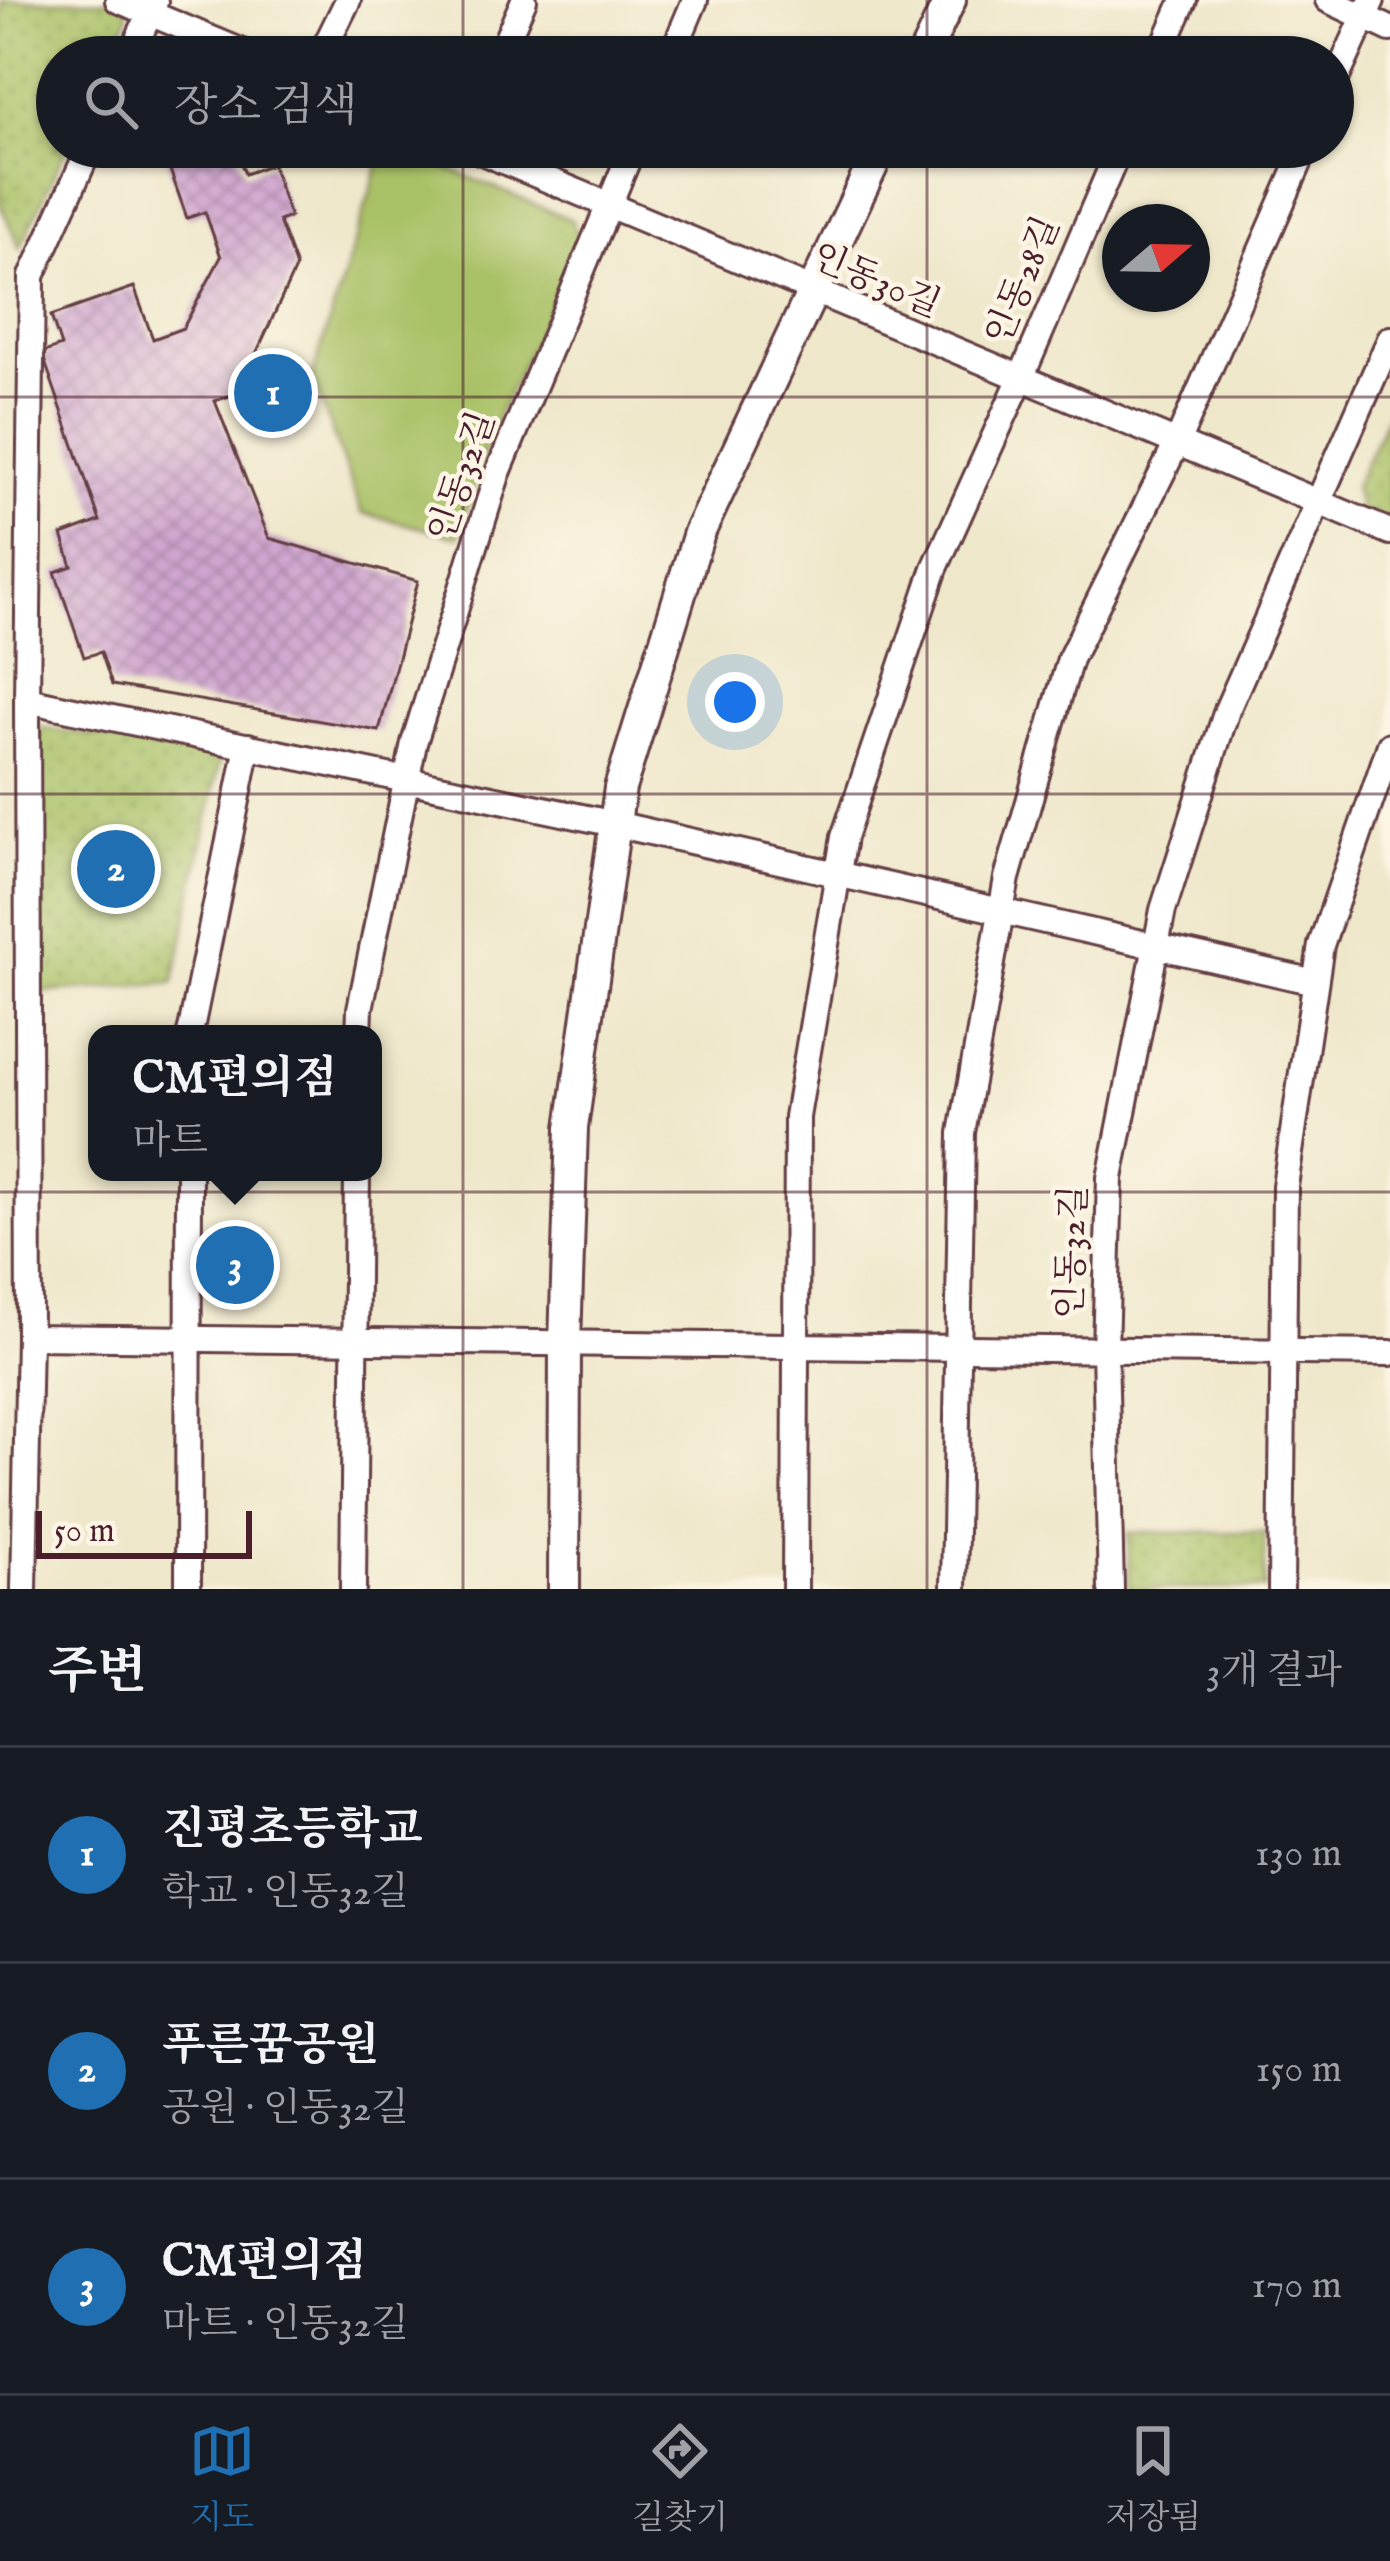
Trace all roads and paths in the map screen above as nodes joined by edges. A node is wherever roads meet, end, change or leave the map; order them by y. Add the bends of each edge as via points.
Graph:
1 (118, 0) edge
2 (348, 0) edge
3 (524, 0) edge
4 (695, 0) edge
5 (950, 0) edge
6 (1184, 0) edge
7 (1328, 0) edge
8 (153, 7) edge
9 (1367, 8) edge
10 (1390, 29) edge
11 (140, 36) edge
12 (212, 36) edge
13 (330, 36) edge
14 (508, 36) edge
15 (680, 36) edge
16 (933, 36) edge
17 (1168, 36) edge
18 (1354, 38) edge
19 (81, 168) edge
20 (520, 168) edge
21 (624, 168) edge
22 (871, 168) edge
23 (1111, 168) edge
24 (1297, 168) edge
25 (608, 205) junction
26 (814, 291) junction
27 (1390, 339) edge
28 (1021, 378) junction
29 (1177, 443) junction
30 (1318, 502) junction
31 (1390, 532) edge
32 (27, 700) junction
33 (1390, 745) edge
34 (248, 746) junction
35 (406, 779) junction
36 (615, 824) junction
37 (838, 876) junction
38 (1001, 911) junction
39 (1156, 946) junction
40 (1316, 982) junction
41 (192, 1025) edge
42 (359, 1025) edge
43 (189, 1181) edge
44 (357, 1181) edge
45 (29, 1337) junction
46 (190, 1340) junction
47 (354, 1341) junction
48 (565, 1343) junction
49 (797, 1346) junction
50 (958, 1348) junction
51 (1105, 1350) junction
52 (1282, 1352) junction
53 (1390, 1353) edge
54 (24, 1589) edge
55 (188, 1589) edge
56 (353, 1589) edge
57 (564, 1589) edge
58 (795, 1589) edge
59 (954, 1589) edge
60 (1111, 1589) edge
61 (1281, 1589) edge

1 - 8 street
2 - 13 street
3 - 14 street
4 - 15 street
5 - 16 street
6 - 17 street
7 - 9 street
8 - 11 street
8 - 12 street
9 - 10 street
9 - 18 street
19 - 32 street via 32,276
20 - 25 street, 인동30길
21 - 25 street
22 - 26 street
23 - 28 street, 인동28길
24 - 29 street
25 - 26 street, 인동30길
25 - 35 street, 인동32길 via 497,476
26 - 28 street, 인동30길
26 - 36 street via 699,533
27 - 30 street
28 - 29 street, 인동30길
28 - 37 street via 934,568
29 - 30 street, 인동30길
29 - 38 street via 1070,659
30 - 31 street, 인동30길
30 - 39 street, 인동32길 via 1227,710
32 - 34 street
32 - 45 street
33 - 40 street via 1321,945
34 - 35 street
34 - 41 street
35 - 36 street
35 - 42 street, 인동32길
36 - 37 street
36 - 48 street via 572,1128
37 - 38 street
37 - 49 street via 797,1118
38 - 39 street
38 - 50 street via 962,1133
39 - 40 street
39 - 51 street, 인동32길 via 1110,1178
40 - 52 street via 1285,1186
43 - 46 street
44 - 47 street
45 - 46 street, 인동32길
45 - 54 street
46 - 47 street, 인동32길
46 - 55 street
47 - 48 street, 인동32길
47 - 56 street
48 - 49 street, 인동32길
48 - 57 street
49 - 50 street, 인동32길
49 - 58 street
50 - 51 street, 인동32길
50 - 59 street
51 - 52 street, 인동32길
51 - 60 street, 인동32길
52 - 53 street, 인동32길
52 - 61 street

